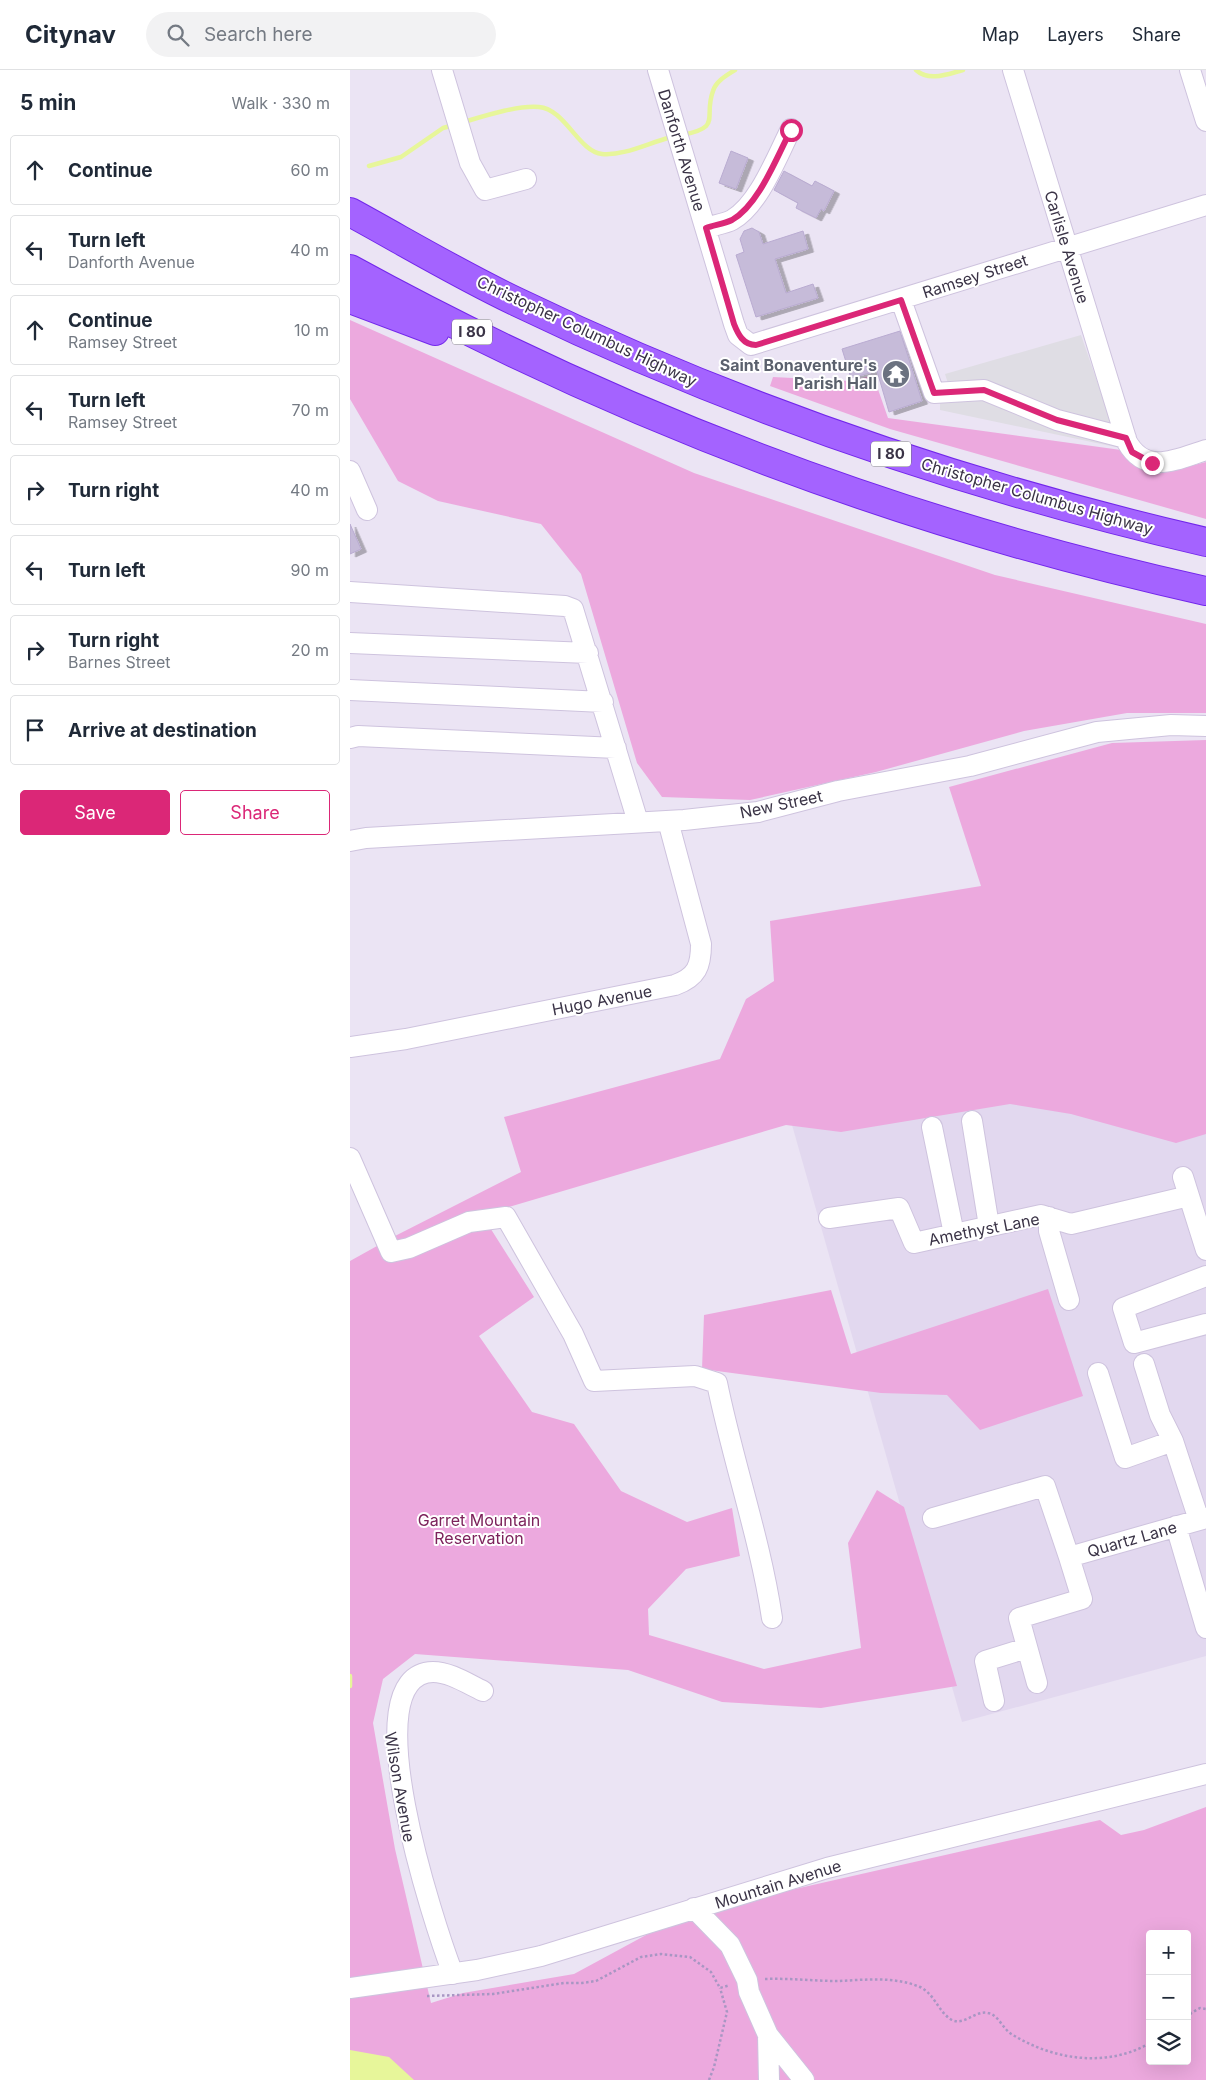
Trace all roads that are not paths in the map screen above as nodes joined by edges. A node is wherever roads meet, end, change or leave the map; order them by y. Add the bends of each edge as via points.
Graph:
1 (442, 70) edge
2 (658, 70) edge
3 (1013, 70) edge
4 (1190, 70) edge
5 (1206, 121) edge
6 (791, 130) dead end
7 (526, 179) dead end
8 (1206, 205) edge
9 (350, 212) edge
10 (706, 228) junction
11 (1068, 247) junction
12 (350, 269) edge
13 (350, 299) edge
14 (901, 300) junction
15 (731, 316) joint
16 (596, 391) junction
17 (1124, 431) junction
18 (1206, 450) edge
19 (350, 470) edge
20 (367, 510) dead end
21 (1206, 542) edge
22 (1206, 591) edge
23 (350, 592) edge
24 (350, 642) edge
25 (588, 653) junction
26 (350, 690) edge
27 (603, 702) junction
28 (1206, 726) edge
29 (350, 738) edge
30 (616, 748) junction
31 (668, 820) junction
32 (638, 822) junction
33 (350, 841) edge
34 (350, 1047) edge
35 (972, 1121) dead end
36 (932, 1127) dead end
37 (350, 1158) edge
38 (1183, 1177) dead end
39 (1197, 1207) edge
40 (1049, 1217) junction
41 (828, 1218) dead end
42 (989, 1226) junction
43 (954, 1234) junction
44 (1206, 1250) edge
45 (1206, 1276) edge
46 (1069, 1300) dead end
47 (1206, 1324) edge
48 (1144, 1364) dead end
49 (1098, 1373) dead end
50 (1173, 1441) junction
51 (933, 1518) dead end
52 (1203, 1519) edge
53 (1176, 1526) junction
54 (1070, 1557) junction
55 (772, 1618) dead end
56 (1206, 1628) edge
57 (1027, 1648) junction
58 (1037, 1683) dead end
59 (483, 1691) dead end
60 (994, 1701) dead end
61 (1206, 1774) edge
62 (694, 1908) junction
63 (453, 1974) junction
64 (350, 1988) edge
65 (768, 2035) junction
66 (769, 2080) edge
67 (804, 2080) edge

1 - 7 street via 470,163 486,190
2 - 10 street, Danforth Avenue
3 - 11 street, Carlisle Avenue
4 - 5 street
6 - 10 street via 758,194 746,209 732,220
8 - 11 street, Ramsey Street
9 - 21 highway, Christopher Columbus Highway / I 80 via 531,309 636,357 762,408 872,448 1016,494
10 - 15 street, Danforth Avenue
11 - 14 street, Ramsey Street
11 - 17 street, Carlisle Avenue
12 - 16 highway, I 80 via 488,341
13 - 16 highway
14 - 15 street, Ramsey Street via 756,345 746,343 738,335
14 - 17 street via 934,393 984,390 1057,420
16 - 22 highway, I 80 via 732,448 854,492 1056,554
17 - 18 street via 1132,452 1152,463
19 - 20 street
23 - 25 street via 565,606 574,609
24 - 25 street
25 - 27 street
26 - 27 street
27 - 30 street
28 - 31 street, New Street via 1172,725 1098,732 970,766 838,791 758,812
29 - 30 street
30 - 32 street
31 - 32 street, New Street
31 - 34 street, Hugo Avenue via 700,944 701,961 690,978 666,987 406,1039
32 - 33 street, New Street
35 - 42 street
36 - 43 street
37 - 55 street via 392,1252 469,1222 506,1217 573,1334 594,1381 695,1376 717,1383 727,1433 754,1524
38 - 39 street
39 - 40 street, Amethyst Lane via 1071,1224
39 - 44 street
40 - 42 street, Amethyst Lane via 1041,1215
40 - 46 street via 1049,1231
41 - 43 street, Amethyst Lane via 899,1208 914,1243
42 - 43 street, Amethyst Lane
45 - 47 street via 1123,1308 1134,1343
48 - 50 street via 1160,1415
49 - 50 street via 1125,1458
50 - 52 street
51 - 54 street, Quartz Lane via 1045,1486
52 - 53 street, Quartz Lane
53 - 54 street, Quartz Lane
53 - 56 street
54 - 57 street via 1082,1599 1018,1618
57 - 58 street
57 - 60 street via 985,1661
59 - 63 street, Wilson Avenue via 436,1672 413,1676 399,1689 389,1725 397,1785 414,1861
61 - 62 street, Mountain Avenue via 827,1868
62 - 63 street, Mountain Avenue via 541,1956
62 - 65 street via 730,1945
63 - 64 street, Mountain Avenue
65 - 66 street
65 - 67 street

